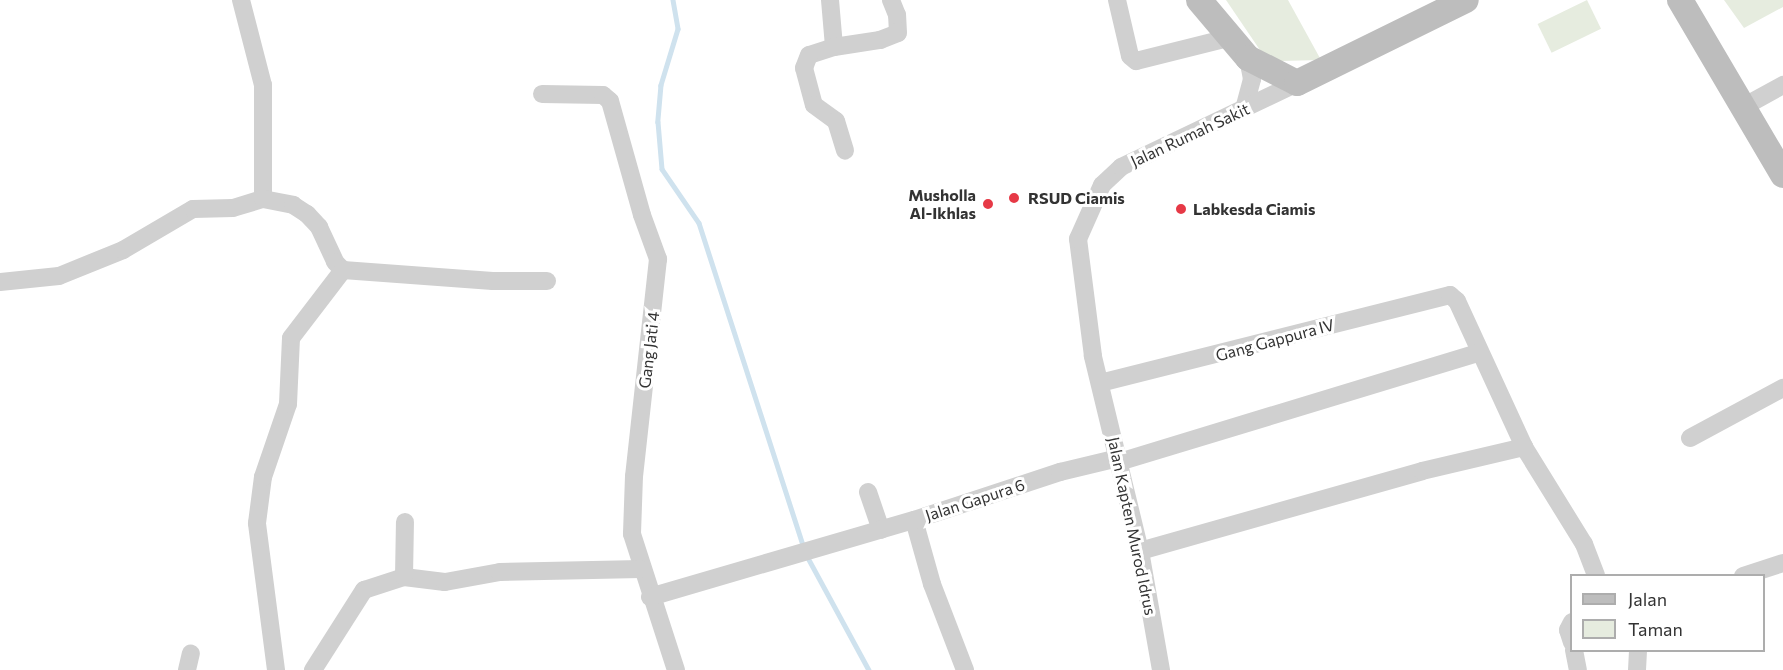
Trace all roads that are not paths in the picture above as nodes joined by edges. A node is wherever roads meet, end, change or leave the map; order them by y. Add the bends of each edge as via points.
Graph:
1 (241, 0) edge
2 (830, 0) edge
3 (891, 0) edge
4 (1118, 0) edge
5 (1199, 0) edge
6 (1466, 0) edge
7 (1680, 0) edge
8 (1232, 37) junction
9 (834, 47) junction
10 (1248, 58) junction
11 (1297, 83) junction
12 (1783, 85) edge
13 (542, 94) dead end
14 (1743, 107) junction
15 (1244, 109) junction
16 (845, 151) dead end
17 (1783, 175) edge
18 (263, 199) junction
19 (343, 270) junction
20 (547, 281) dead end
21 (0, 282) edge
22 (1480, 352) junction
23 (1100, 383) junction
24 (1783, 388) edge
25 (1690, 438) dead end
26 (1524, 447) junction
27 (1119, 460) junction
28 (868, 492) dead end
29 (914, 520) junction
30 (405, 522) dead end
31 (881, 530) junction
32 (1140, 551) junction
33 (1783, 563) edge
34 (641, 569) junction
35 (1595, 574) edge
36 (1749, 574) edge
37 (404, 577) junction
38 (650, 597) junction
39 (1574, 652) edge
40 (1638, 652) edge
41 (276, 670) edge
42 (313, 670) edge
43 (676, 670) edge
44 (965, 670) edge
45 (1161, 670) edge
46 (1578, 670) edge
47 (1637, 670) edge

1 - 18 street via 263,85
2 - 9 street
3 - 9 street via 898,33 892,38
4 - 8 street via 1130,56 1136,61
5 - 8 street
6 - 11 street, Jalan Rumah Sakit
7 - 14 street
8 - 10 street
9 - 16 street via 809,55 804,68 814,105 836,121
10 - 11 street
10 - 15 street via 1252,79
11 - 15 street, Jalan Rumah Sakit
12 - 14 street
13 - 34 street, Gang Jati 4 via 603,95 610,101 658,259 634,476 632,534
14 - 17 street
15 - 23 street, Jalan Rumah Sakit via 1121,167 1102,184 1078,239
18 - 19 street via 278,200 307,214 319,227
18 - 21 street via 233,208 193,209 123,250 59,276
19 - 20 street
19 - 41 street via 291,338 288,404 263,477 257,523
22 - 23 street, Gang Gappura IV via 1457,301 1450,295
22 - 26 street
22 - 27 street, Jalan Gapura 6
23 - 27 street, Jalan Kapten Murod Idrus
24 - 25 street
26 - 32 street via 1422,471
26 - 35 street via 1584,544
27 - 29 street, Jalan Gapura 6 via 1060,472
27 - 32 street, Jalan Kapten Murod Idrus
28 - 31 street
29 - 31 street
29 - 44 street, Jalan Gapura 6 via 932,584
30 - 37 street
31 - 38 street
32 - 45 street, Jalan Kapten Murod Idrus
33 - 36 street
34 - 37 street via 500,572 445,582
34 - 38 street, Gang Jati 4
37 - 42 street via 364,590
38 - 43 street, Gang Jati 4
39 - 46 street
40 - 47 street

